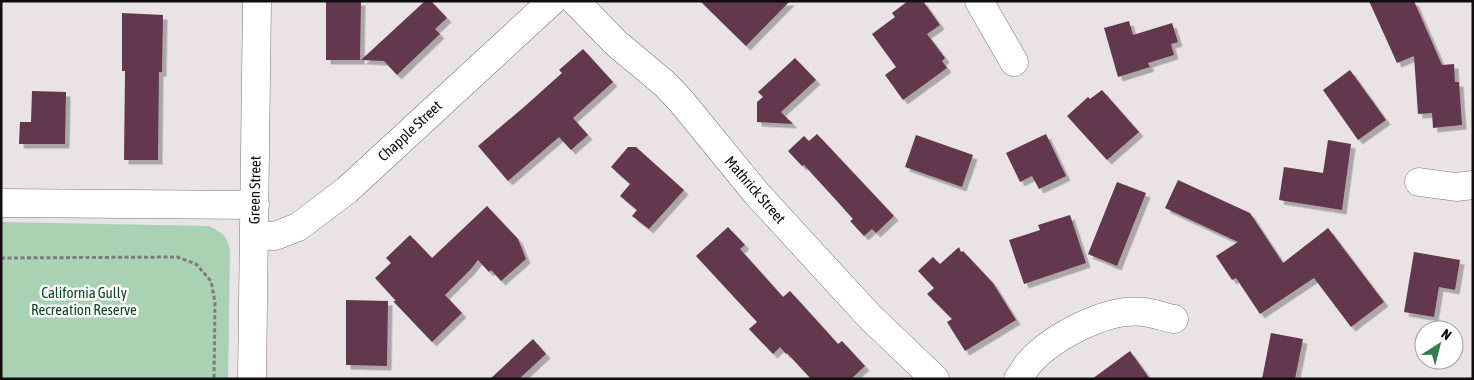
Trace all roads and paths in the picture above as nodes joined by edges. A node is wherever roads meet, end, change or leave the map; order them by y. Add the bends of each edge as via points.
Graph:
1 (257, 1) edge
2 (552, 1) edge
3 (575, 1) edge
4 (979, 1) edge
5 (1014, 62) dead end
6 (1419, 182) dead end
7 (1473, 185) edge
8 (1, 203) edge
9 (255, 205) junction
10 (254, 236) junction
11 (1, 258) edge
12 (1174, 319) dead end
13 (214, 379) edge
14 (252, 379) edge
15 (935, 379) edge
16 (1018, 379) edge

1 - 9 street, Green Street
2 - 10 street, Chapple Street via 347,190 298,227 275,236
3 - 15 street, Mathrick Street via 617,44 665,84 763,201 871,318
4 - 5 street
6 - 7 street via 1456,187
8 - 9 street
9 - 10 street, Green Street
10 - 14 street, Green Street
11 - 13 path via 177,257 196,264 211,281 215,302
12 - 16 street via 1125,312 1086,324 1046,348

